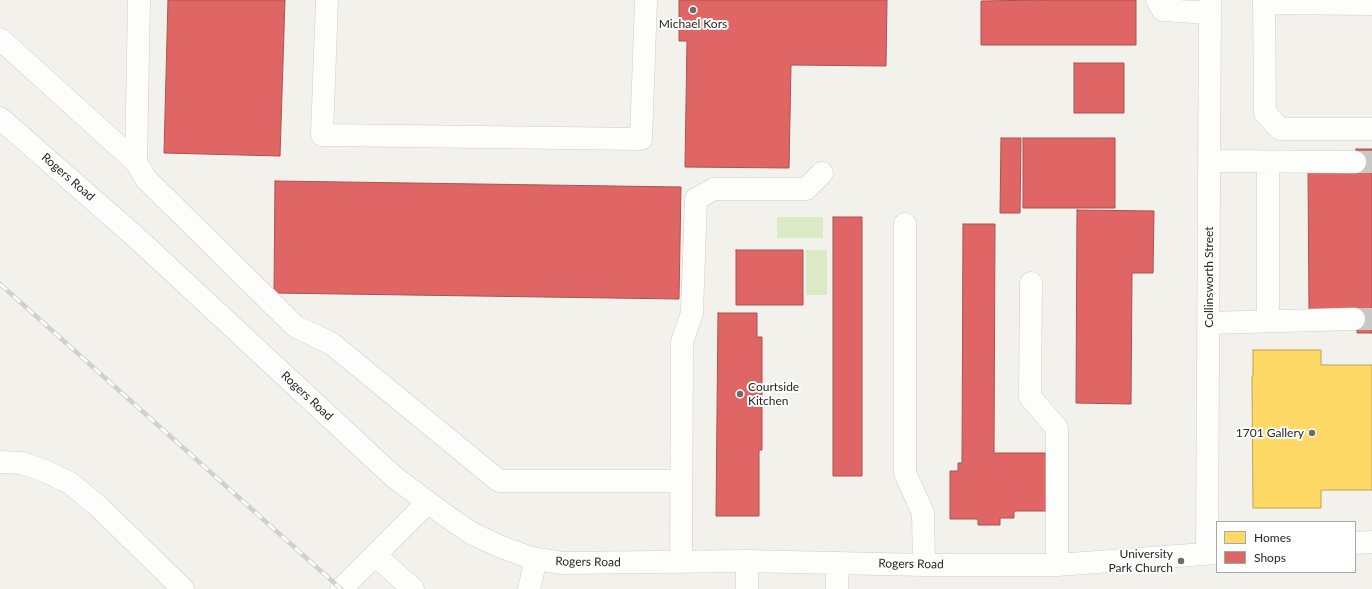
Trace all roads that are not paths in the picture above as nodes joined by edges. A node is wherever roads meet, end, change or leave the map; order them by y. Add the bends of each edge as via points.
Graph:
1 (139, 0) edge
2 (327, 0) edge
3 (646, 0) edge
4 (1157, 0) edge
5 (1264, 1) edge
6 (1372, 4) edge
7 (1210, 6) edge
8 (0, 39) edge
9 (0, 118) edge
10 (1372, 129) edge
11 (1210, 161) junction
12 (136, 162) junction
13 (1268, 162) junction
14 (1355, 162) tunnel mouth
15 (822, 173) dead end
16 (905, 224) dead end
17 (1031, 283) dead end
18 (1354, 320) tunnel mouth
19 (1268, 321) junction
20 (1209, 323) junction
21 (0, 462) edge
22 (681, 481) junction
23 (428, 503) junction
24 (1372, 542) edge
25 (1356, 543) edge
26 (1212, 553) edge
27 (375, 555) junction
28 (536, 559) junction
29 (747, 561) junction
30 (681, 562) junction
31 (837, 563) junction
32 (924, 565) junction
33 (1058, 565) junction
34 (183, 589) edge
35 (341, 589) edge
36 (413, 589) edge
37 (529, 589) edge
38 (747, 589) edge
39 (837, 589) edge

1 - 12 street
2 - 3 street via 322,135 641,139
4 - 7 street via 1163,10
5 - 6 street
5 - 10 street via 1265,113 1280,129
7 - 11 street, Collinsworth Street
8 - 12 street
9 - 23 street, Rogers Road via 140,240 394,477
11 - 13 street
11 - 20 street, Collinsworth Street
12 - 22 street via 146,179 295,326 332,344 499,481
13 - 14 street
13 - 19 street
15 - 22 street via 806,189 714,189 696,199 692,313 682,342
16 - 32 street via 905,473 924,513
17 - 33 street via 1030,397 1058,428
18 - 19 street
19 - 20 street
20 - 26 street, Collinsworth Street
21 - 34 street via 22,463 70,483 99,507
22 - 30 street
23 - 27 street
23 - 28 street, Rogers Road via 471,533
24 - 25 street
26 - 33 street, Rogers Road
27 - 35 street
27 - 36 street
28 - 30 street, Rogers Road via 563,563
28 - 37 street
29 - 30 street, Rogers Road
29 - 31 street, Rogers Road
29 - 38 street
31 - 32 street, Rogers Road
31 - 39 street
32 - 33 street, Rogers Road

